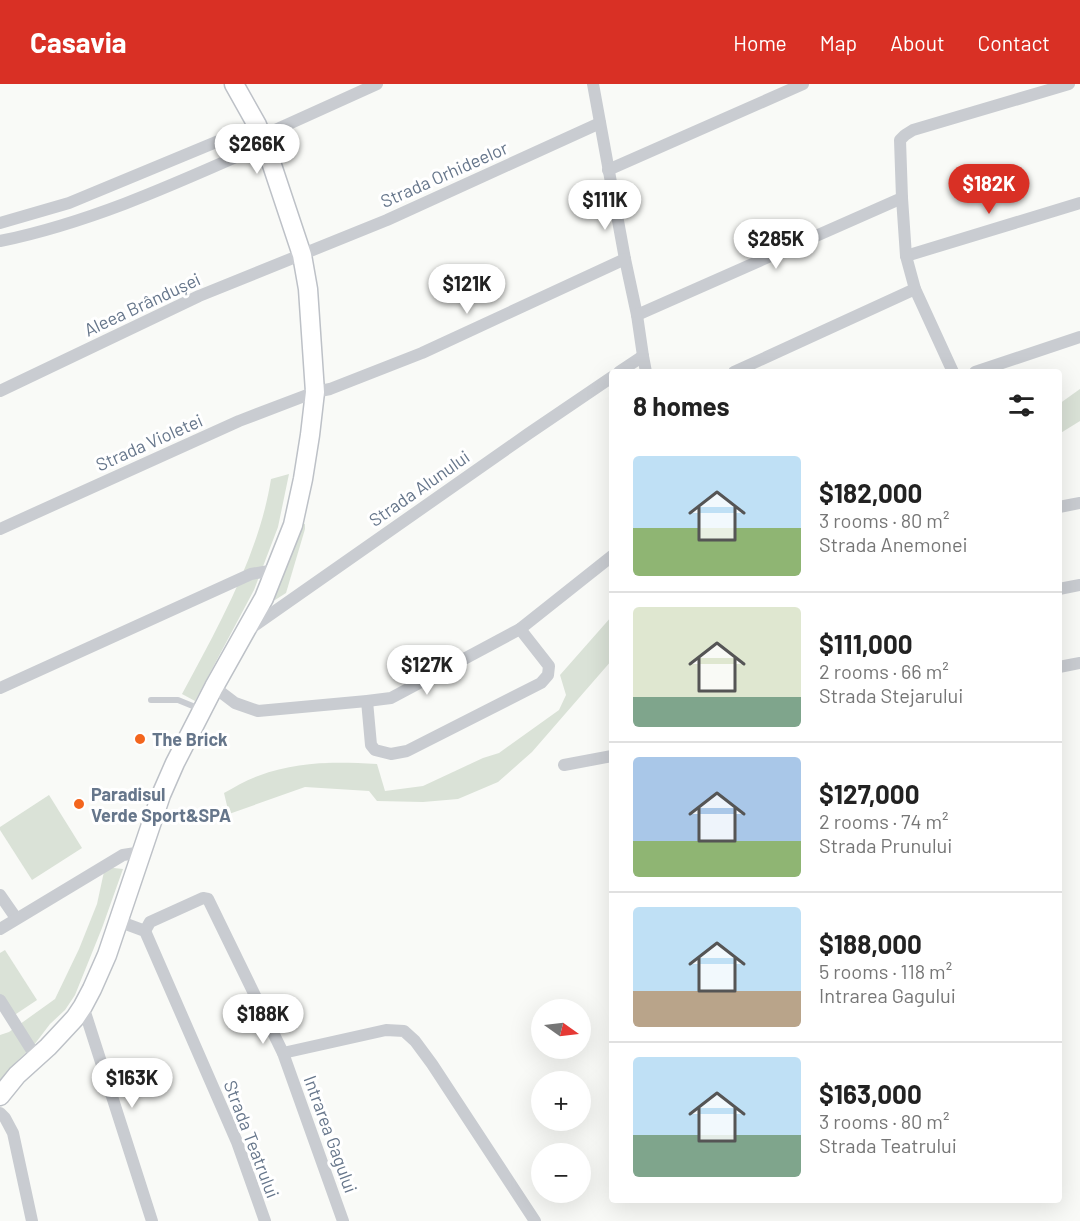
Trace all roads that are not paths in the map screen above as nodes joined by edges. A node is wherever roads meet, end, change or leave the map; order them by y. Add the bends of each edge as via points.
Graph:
1 (234, 84) edge
2 (593, 84) edge
3 (803, 84) edge
4 (1070, 84) edge
5 (371, 85) edge
6 (600, 123) junction
7 (262, 135) junction
8 (156, 167) junction
9 (608, 170) junction
10 (165, 188) junction
11 (902, 198) junction
12 (69, 203) junction
13 (1080, 203) edge
14 (77, 221) junction
15 (0, 223) edge
16 (1, 241) edge
17 (302, 255) junction
18 (906, 256) junction
19 (625, 259) junction
20 (915, 289) junction
21 (637, 315) junction
22 (1080, 337) edge
23 (643, 356) junction
24 (624, 369) edge
25 (645, 369) edge
26 (741, 369) edge
27 (952, 369) edge
28 (984, 369) edge
29 (609, 379) edge
30 (0, 391) edge
31 (315, 392) junction
32 (1080, 503) edge
33 (1062, 506) edge
34 (0, 529) edge
35 (609, 558) edge
36 (275, 570) junction
37 (1080, 585) edge
38 (1062, 588) edge
39 (520, 628) junction
40 (248, 630) junction
41 (1080, 663) edge
42 (1062, 667) edge
43 (214, 687) junction
44 (0, 688) edge
45 (151, 700) dead end
46 (367, 701) junction
47 (202, 711) junction
48 (609, 757) edge
49 (564, 765) dead end
50 (142, 852) junction
51 (0, 895) edge
52 (16, 918) junction
53 (118, 921) junction
54 (0, 929) edge
55 (145, 931) junction
56 (0, 1000) edge
57 (83, 1006) junction
58 (283, 1053) junction
59 (36, 1057) junction
60 (0, 1096) edge
61 (0, 1113) edge
62 (32, 1221) edge
63 (152, 1221) edge
64 (265, 1221) edge
65 (343, 1221) edge
66 (535, 1221) edge

1 - 7 street
2 - 6 street
3 - 9 street
4 - 11 street via 904,135 900,140
5 - 7 street
6 - 9 street
6 - 17 street, Strada Orhideelor
7 - 8 street
7 - 10 street
7 - 17 street
8 - 10 street
8 - 12 street
9 - 19 street
10 - 14 street
11 - 18 street
11 - 21 street
12 - 14 street
12 - 15 street
13 - 18 street
14 - 16 street
15 - 16 street
17 - 30 street, Aleea Brândușei via 199,296
17 - 31 street
18 - 20 street
19 - 21 street
19 - 31 street via 422,353
20 - 26 street
20 - 27 street
21 - 23 street
22 - 28 street
23 - 24 street
23 - 25 street
29 - 40 street, Strada Alunului
31 - 34 street, Strada Violetei via 239,421
31 - 36 street via 293,525
32 - 33 street
35 - 39 street
36 - 40 street
36 - 44 street via 251,574
37 - 38 street
39 - 46 street via 391,698
39 - 46 street via 549,666 541,683 407,751 391,754 371,745
40 - 43 street
41 - 42 street
43 - 46 street via 234,703 258,711
43 - 47 street
45 - 47 lane via 178,700
47 - 50 street via 161,795
48 - 49 street
50 - 52 street via 123,855
50 - 53 street
51 - 52 street
52 - 54 street
53 - 55 street
53 - 57 street
55 - 58 street, Intrarea Gagului via 150,922 208,899
55 - 64 street, Strada Teatrului via 237,1142
56 - 59 street
57 - 59 street
57 - 63 street
58 - 65 street, Intrarea Gagului
58 - 66 street via 386,1030 404,1031 432,1064
59 - 60 street
61 - 62 street via 14,1133

